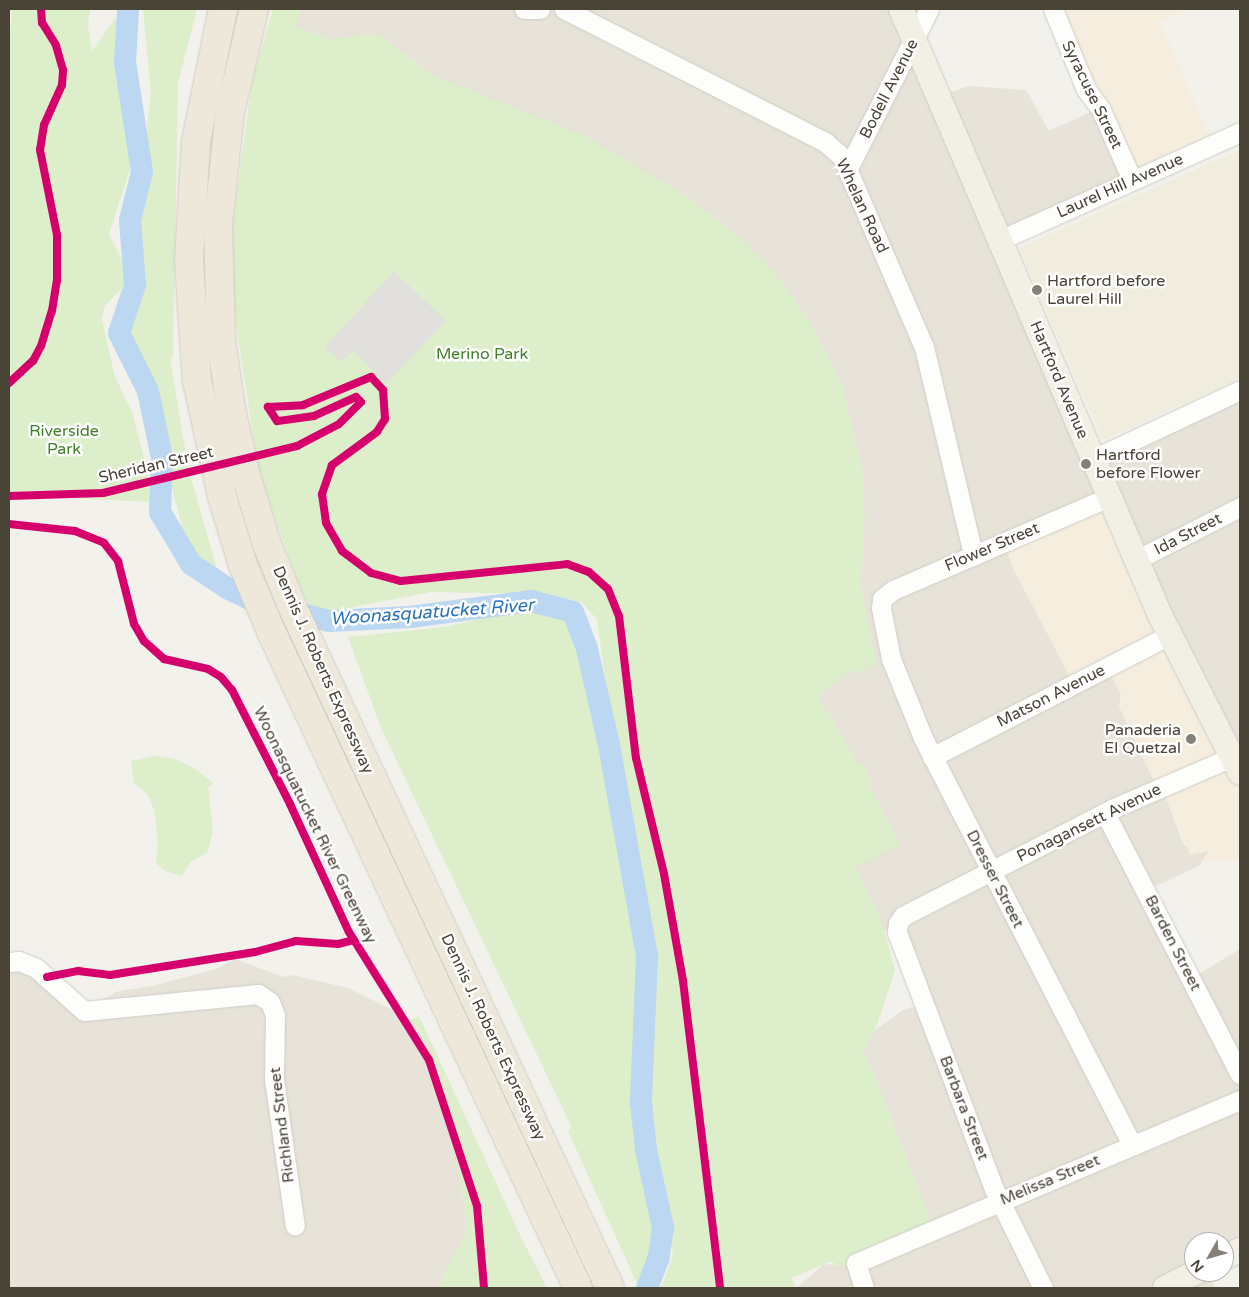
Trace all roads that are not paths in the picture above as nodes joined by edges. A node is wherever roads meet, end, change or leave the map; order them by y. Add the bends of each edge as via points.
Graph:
1 (223, 9) edge
2 (524, 9) edge
3 (540, 9) edge
4 (564, 9) edge
5 (901, 9) edge
6 (929, 9) edge
7 (1053, 9) edge
8 (253, 13) edge
9 (914, 39) junction
10 (1240, 132) edge
11 (848, 168) junction
12 (1132, 180) junction
13 (1000, 240) junction
14 (1240, 390) edge
15 (1093, 459) junction
16 (1109, 497) junction
17 (1240, 507) edge
18 (974, 555) junction
19 (1136, 560) junction
20 (881, 604) joint
21 (1169, 635) junction
22 (932, 757) junction
23 (1236, 765) edge
24 (1105, 813) junction
25 (991, 872) junction
26 (898, 923) joint
27 (9, 962) edge
28 (1240, 1074) edge
29 (1240, 1100) edge
30 (1132, 1145) junction
31 (999, 1201) junction
32 (295, 1226) dead end
33 (1184, 1278) edge
34 (578, 1288) edge
35 (610, 1288) edge
36 (864, 1288) edge
37 (1043, 1288) edge
38 (1165, 1288) edge

1 - 34 highway, Dennis J. Roberts Expressway via 195,150 189,221 194,356 205,427 222,496 248,578 270,630
2 - 3 street
4 - 11 street, Whelan Road via 825,142 838,152
5 - 9 main road, Hartford Avenue
6 - 9 street, Bodell Avenue
7 - 12 street, Syracuse Street via 1086,89 1101,110
8 - 35 highway, Dennis J. Roberts Expressway via 234,89 224,157 218,226 218,295 235,431 259,520 283,587 307,640
9 - 11 street, Bodell Avenue
9 - 13 main road, Hartford Avenue
10 - 12 street, Laurel Hill Avenue
11 - 18 street, Whelan Road via 927,356
12 - 13 street, Laurel Hill Avenue
13 - 15 main road, Hartford Avenue
14 - 15 street
15 - 16 main road, Hartford Avenue
16 - 18 street, Flower Street
16 - 19 main road, Hartford Avenue
17 - 19 street, Ida Street
18 - 20 street, Flower Street via 893,590
19 - 21 main road, Hartford Avenue
20 - 22 street, Dresser Street via 891,659
21 - 22 street, Matson Avenue
21 - 23 main road, Hartford Avenue
22 - 25 street, Dresser Street
23 - 24 street, Ponagansett Avenue
24 - 25 street, Ponagansett Avenue
24 - 28 street, Barden Street
25 - 26 street, Ponagansett Avenue via 903,916
25 - 30 street, Dresser Street
26 - 31 street, Barbara Street via 897,932
27 - 32 street, Richland Street via 20,961 36,968 84,1011 258,994 270,1002 275,1015 274,1079
29 - 30 street, Melissa Street
30 - 31 street, Melissa Street
31 - 36 street, Melissa Street via 856,1263
31 - 37 street, Barbara Street
33 - 38 main road

